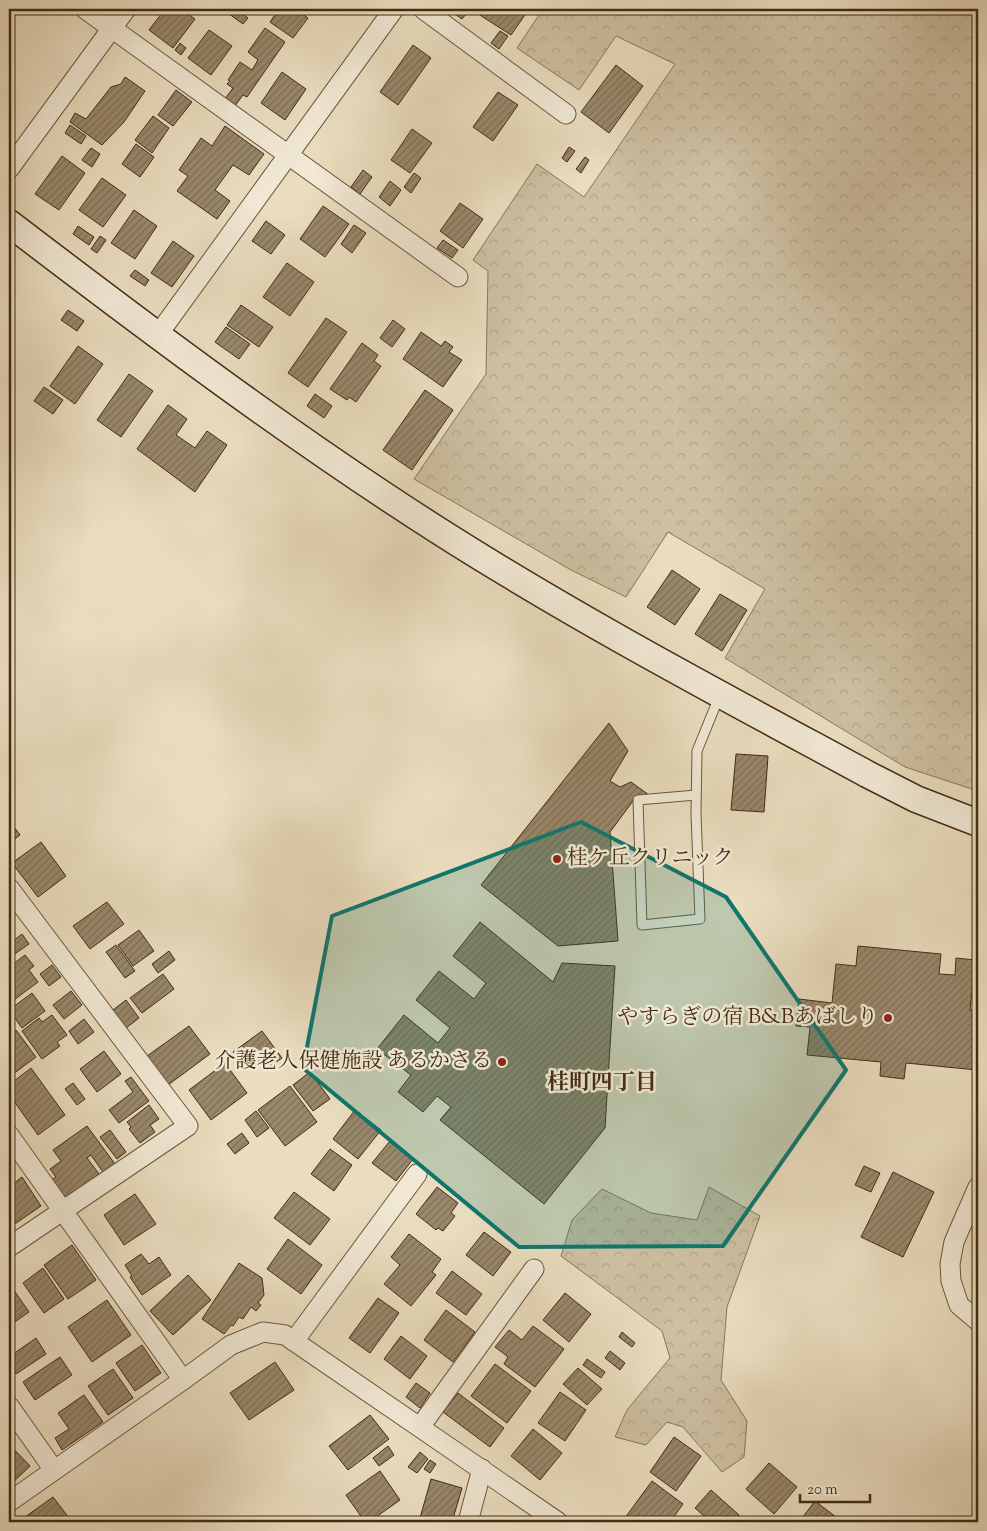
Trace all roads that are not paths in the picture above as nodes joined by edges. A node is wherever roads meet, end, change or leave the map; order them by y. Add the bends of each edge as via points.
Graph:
1 (85, 9) edge
2 (126, 9) edge
3 (394, 9) edge
4 (423, 9) edge
5 (112, 28) junction
6 (566, 114) dead end
7 (287, 156) junction
8 (9, 169) edge
9 (9, 223) edge
10 (458, 277) dead end
11 (157, 336) junction
12 (720, 694) junction
13 (696, 795) junction
14 (978, 823) edge
15 (9, 888) edge
16 (9, 1135) edge
17 (417, 1174) dead end
18 (978, 1187) edge
19 (62, 1210) junction
20 (9, 1247) edge
21 (534, 1269) dead end
22 (978, 1320) edge
23 (294, 1341) junction
24 (183, 1380) junction
25 (9, 1406) edge
26 (420, 1427) junction
27 (482, 1469) junction
28 (54, 1470) junction
29 (9, 1502) edge
30 (468, 1522) edge
31 (558, 1522) edge

1 - 5 street
2 - 5 street
3 - 7 street
4 - 6 street
5 - 7 street
5 - 8 street
7 - 10 street
7 - 11 street
9 - 11 street
11 - 12 street via 335,463 441,532 551,599
12 - 13 lane via 697,751
12 - 14 street via 916,799
13 - 13 lane via 700,919 642,925 638,800
15 - 19 street via 188,1126
16 - 19 street
17 - 23 street
18 - 22 street via 954,1242 950,1264 951,1281 959,1305
19 - 20 street
19 - 24 street
21 - 26 street
23 - 24 street via 285,1335 263,1332 231,1345
23 - 26 street
24 - 28 street
25 - 28 street
26 - 27 street
27 - 30 street
27 - 31 street
28 - 29 street

